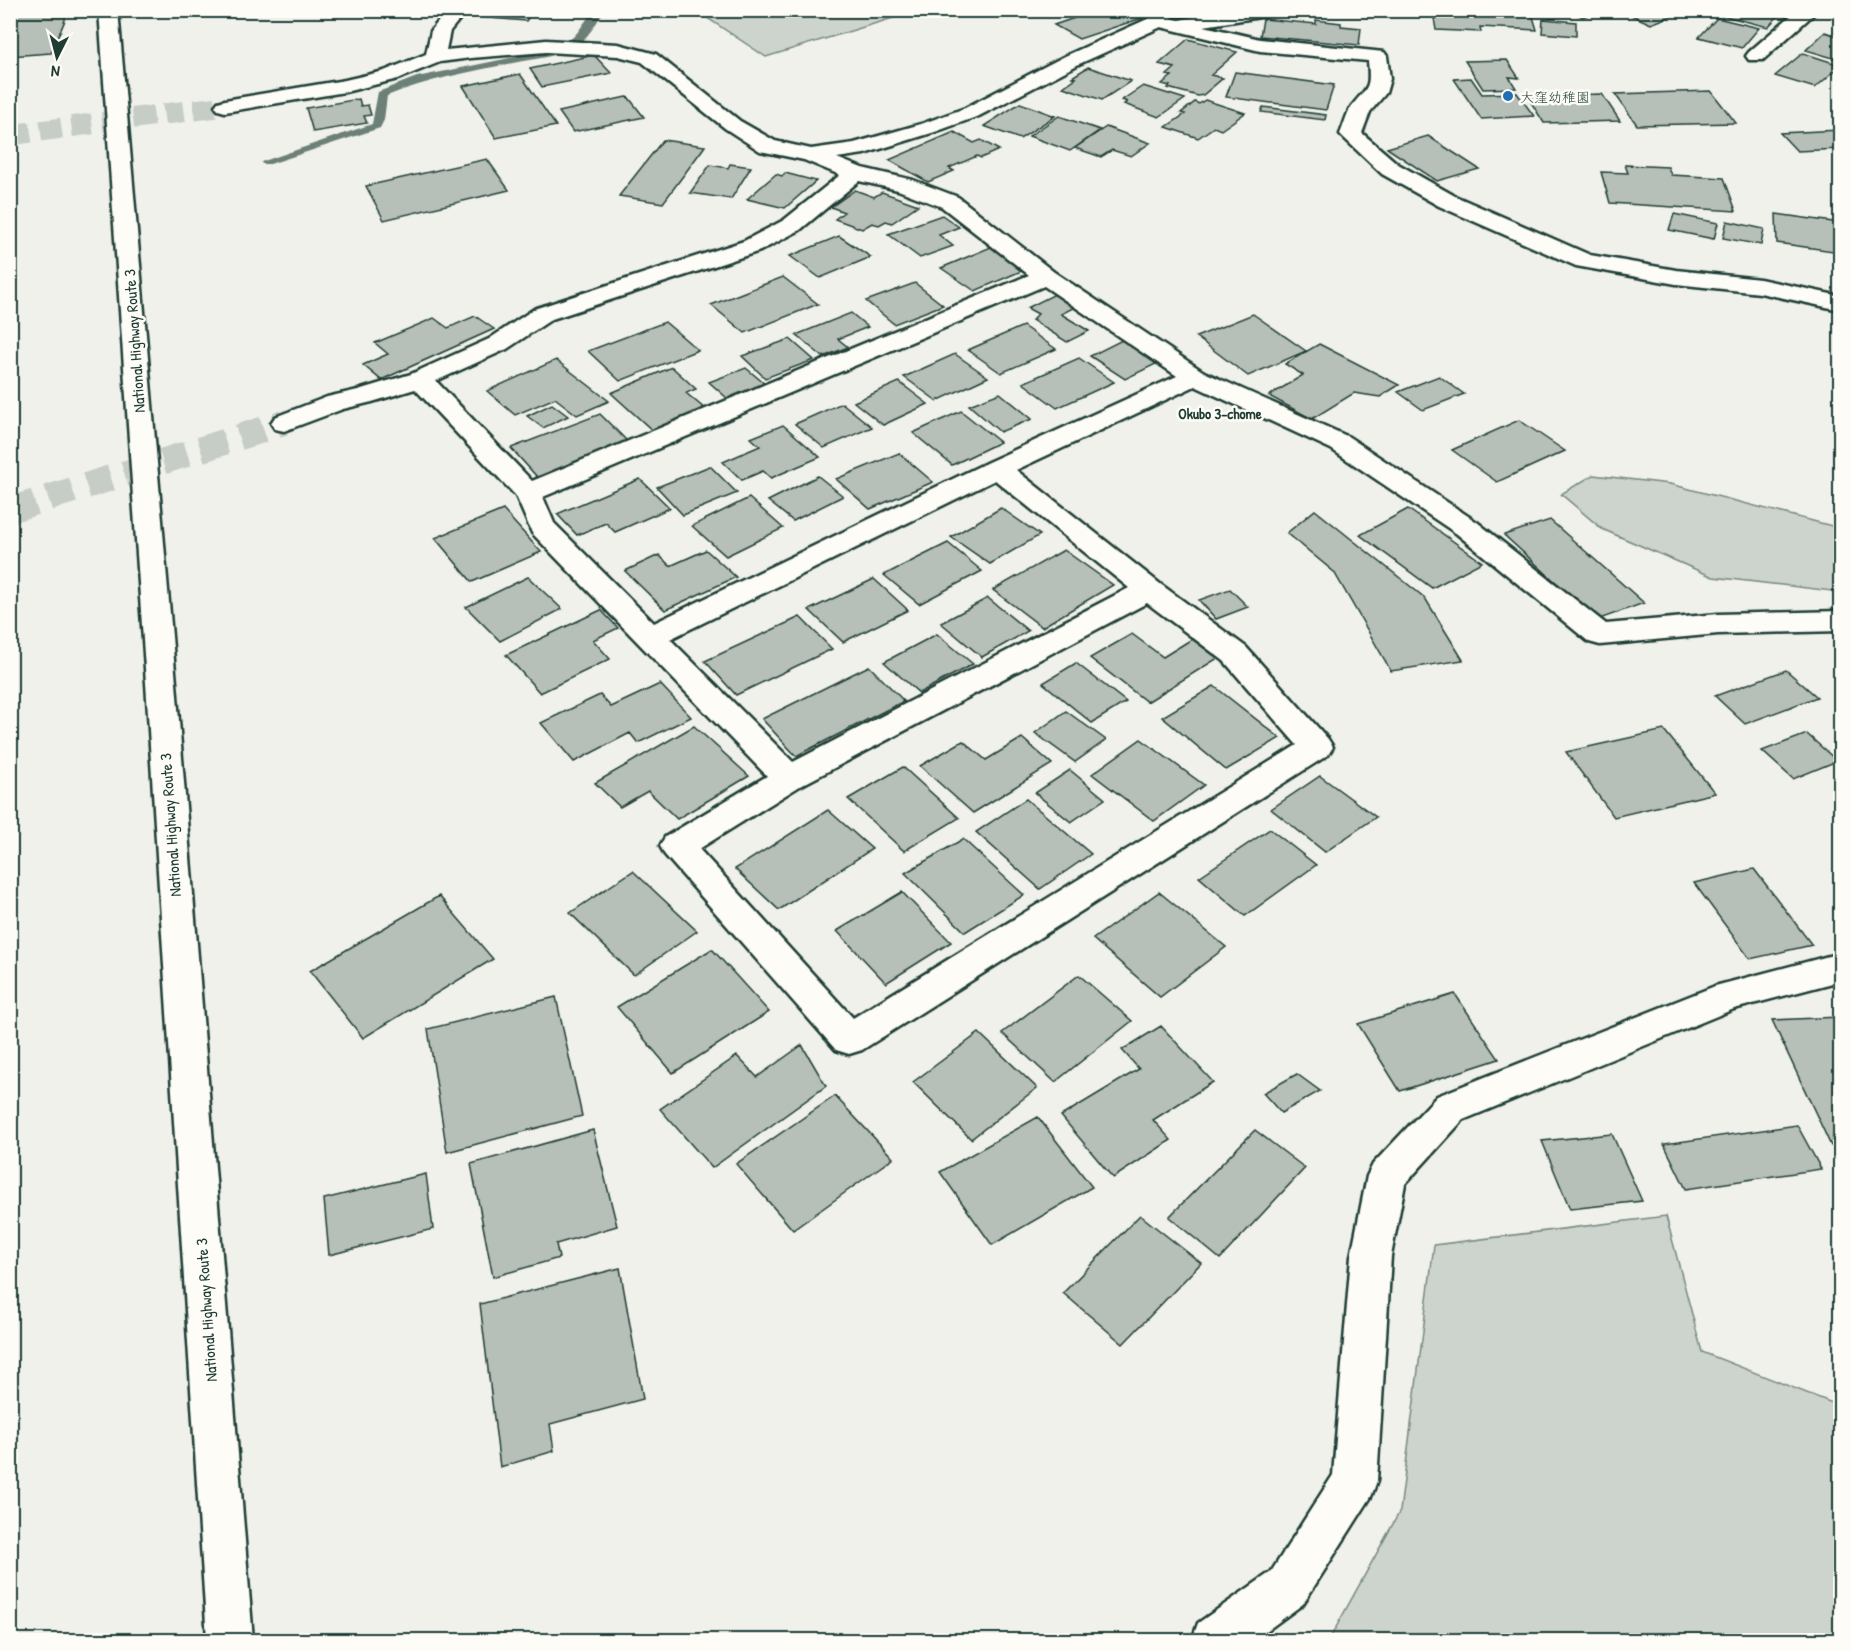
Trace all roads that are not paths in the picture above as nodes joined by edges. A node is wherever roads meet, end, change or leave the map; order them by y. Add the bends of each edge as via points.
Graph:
1 (108, 10) edge
2 (459, 10) edge
3 (1267, 10) edge
4 (1801, 10) edge
5 (1167, 19) edge
6 (1756, 56) dead end
7 (436, 57) junction
8 (225, 106) tunnel mouth
9 (810, 155) junction
10 (855, 173) junction
11 (1046, 277) junction
12 (1840, 303) edge
13 (1195, 376) junction
14 (420, 380) junction
15 (284, 423) tunnel mouth
16 (997, 468) junction
17 (528, 493) junction
18 (1149, 590) junction
19 (1840, 621) edge
20 (649, 637) junction
21 (789, 778) junction
22 (1840, 967) edge
23 (231, 1641) edge
24 (1215, 1641) edge

1 - 23 main road, National Highway Route 3
2 - 7 main road via 448,19 435,43
3 - 5 main road
4 - 6 main road via 1804,13
5 - 9 main road via 1115,39 972,112 856,148
5 - 12 main road via 1260,45 1377,56 1380,79 1376,93 1360,110 1351,134 1390,169 1447,201 1584,261 1760,286
7 - 8 main road via 391,75 345,86
7 - 9 main road via 546,46 618,50 650,58 759,141
9 - 10 main road
10 - 11 main road via 950,202
10 - 14 main road via 792,225 752,246 543,314 498,344
11 - 13 main road
11 - 17 main road
13 - 16 main road
13 - 19 main road via 1340,443 1467,528 1600,634 1718,624
14 - 15 main road via 336,402
14 - 17 main road
16 - 18 main road
16 - 20 main road
17 - 20 main road via 542,527
18 - 21 main road
18 - 21 main road via 1235,654 1317,747 849,1039 677,846
20 - 21 main road
22 - 24 main road via 1728,996 1450,1108 1387,1176 1371,1256 1355,1481 1287,1588

